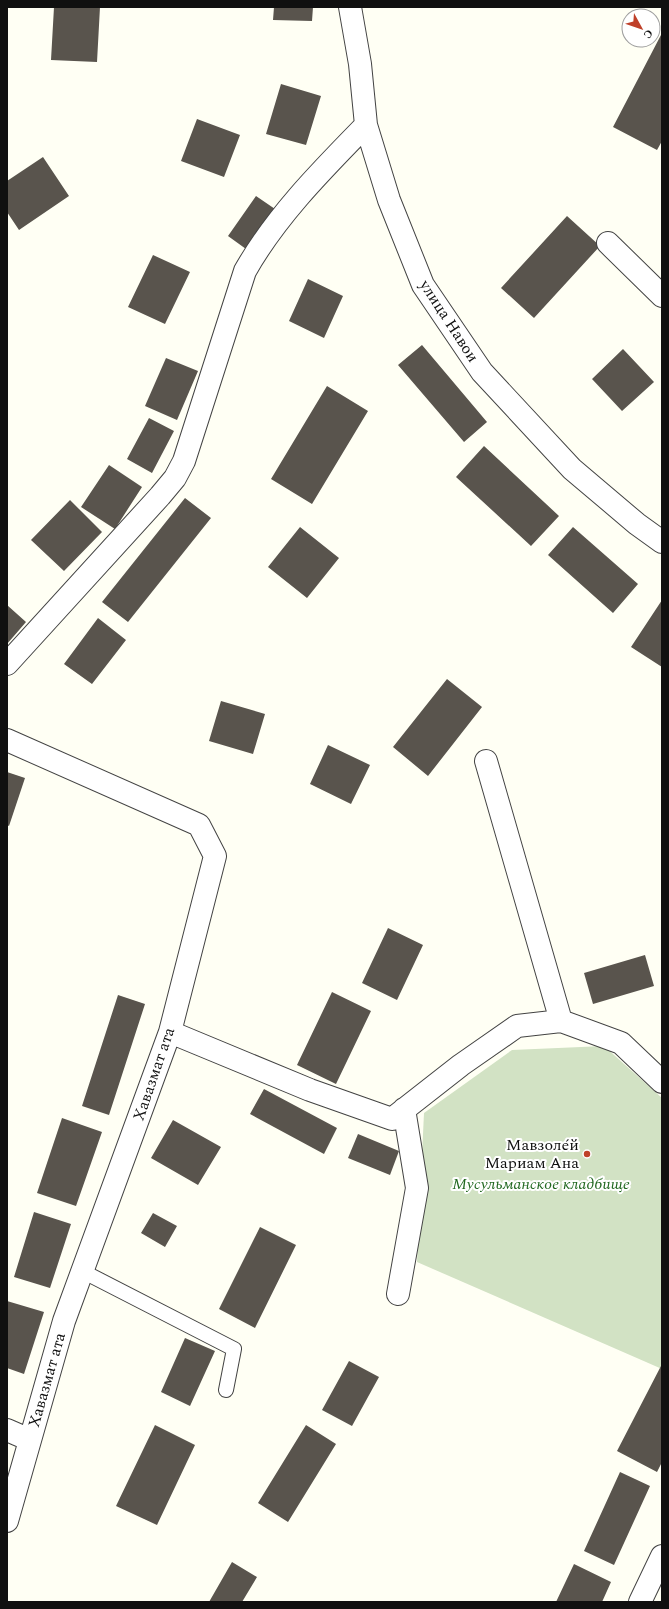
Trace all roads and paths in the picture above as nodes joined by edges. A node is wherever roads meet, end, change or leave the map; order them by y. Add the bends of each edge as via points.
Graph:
1 (350, 7) edge
2 (366, 125) junction
3 (608, 243) dead end
4 (662, 296) edge
5 (662, 542) edge
6 (7, 664) edge
7 (7, 740) edge
8 (486, 761) dead end
9 (561, 1020) junction
10 (170, 1032) junction
11 (662, 1082) edge
12 (404, 1109) junction
13 (82, 1271) junction
14 (398, 1294) dead end
15 (226, 1390) dead end
16 (7, 1430) edge
17 (30, 1440) junction
18 (7, 1521) edge
19 (662, 1556) edge
20 (640, 1602) edge

1 - 2 street, улица Навои via 360,64
2 - 5 street, улица Навои via 389,200 423,284 482,372 572,469 636,524
2 - 6 street via 307,186 255,252 245,272 184,461 175,478
3 - 4 street
7 - 10 street, Хавазмат ата via 199,825 215,856
8 - 9 street
9 - 11 street via 621,1043
9 - 12 street via 517,1026
10 - 12 street via 310,1090 392,1119
10 - 13 street, Хавазмат ата
12 - 14 street via 417,1188
13 - 15 lane via 234,1349
13 - 17 street, Хавазмат ата via 64,1321
16 - 17 street
17 - 18 street, Хавазмат ата
19 - 20 street

